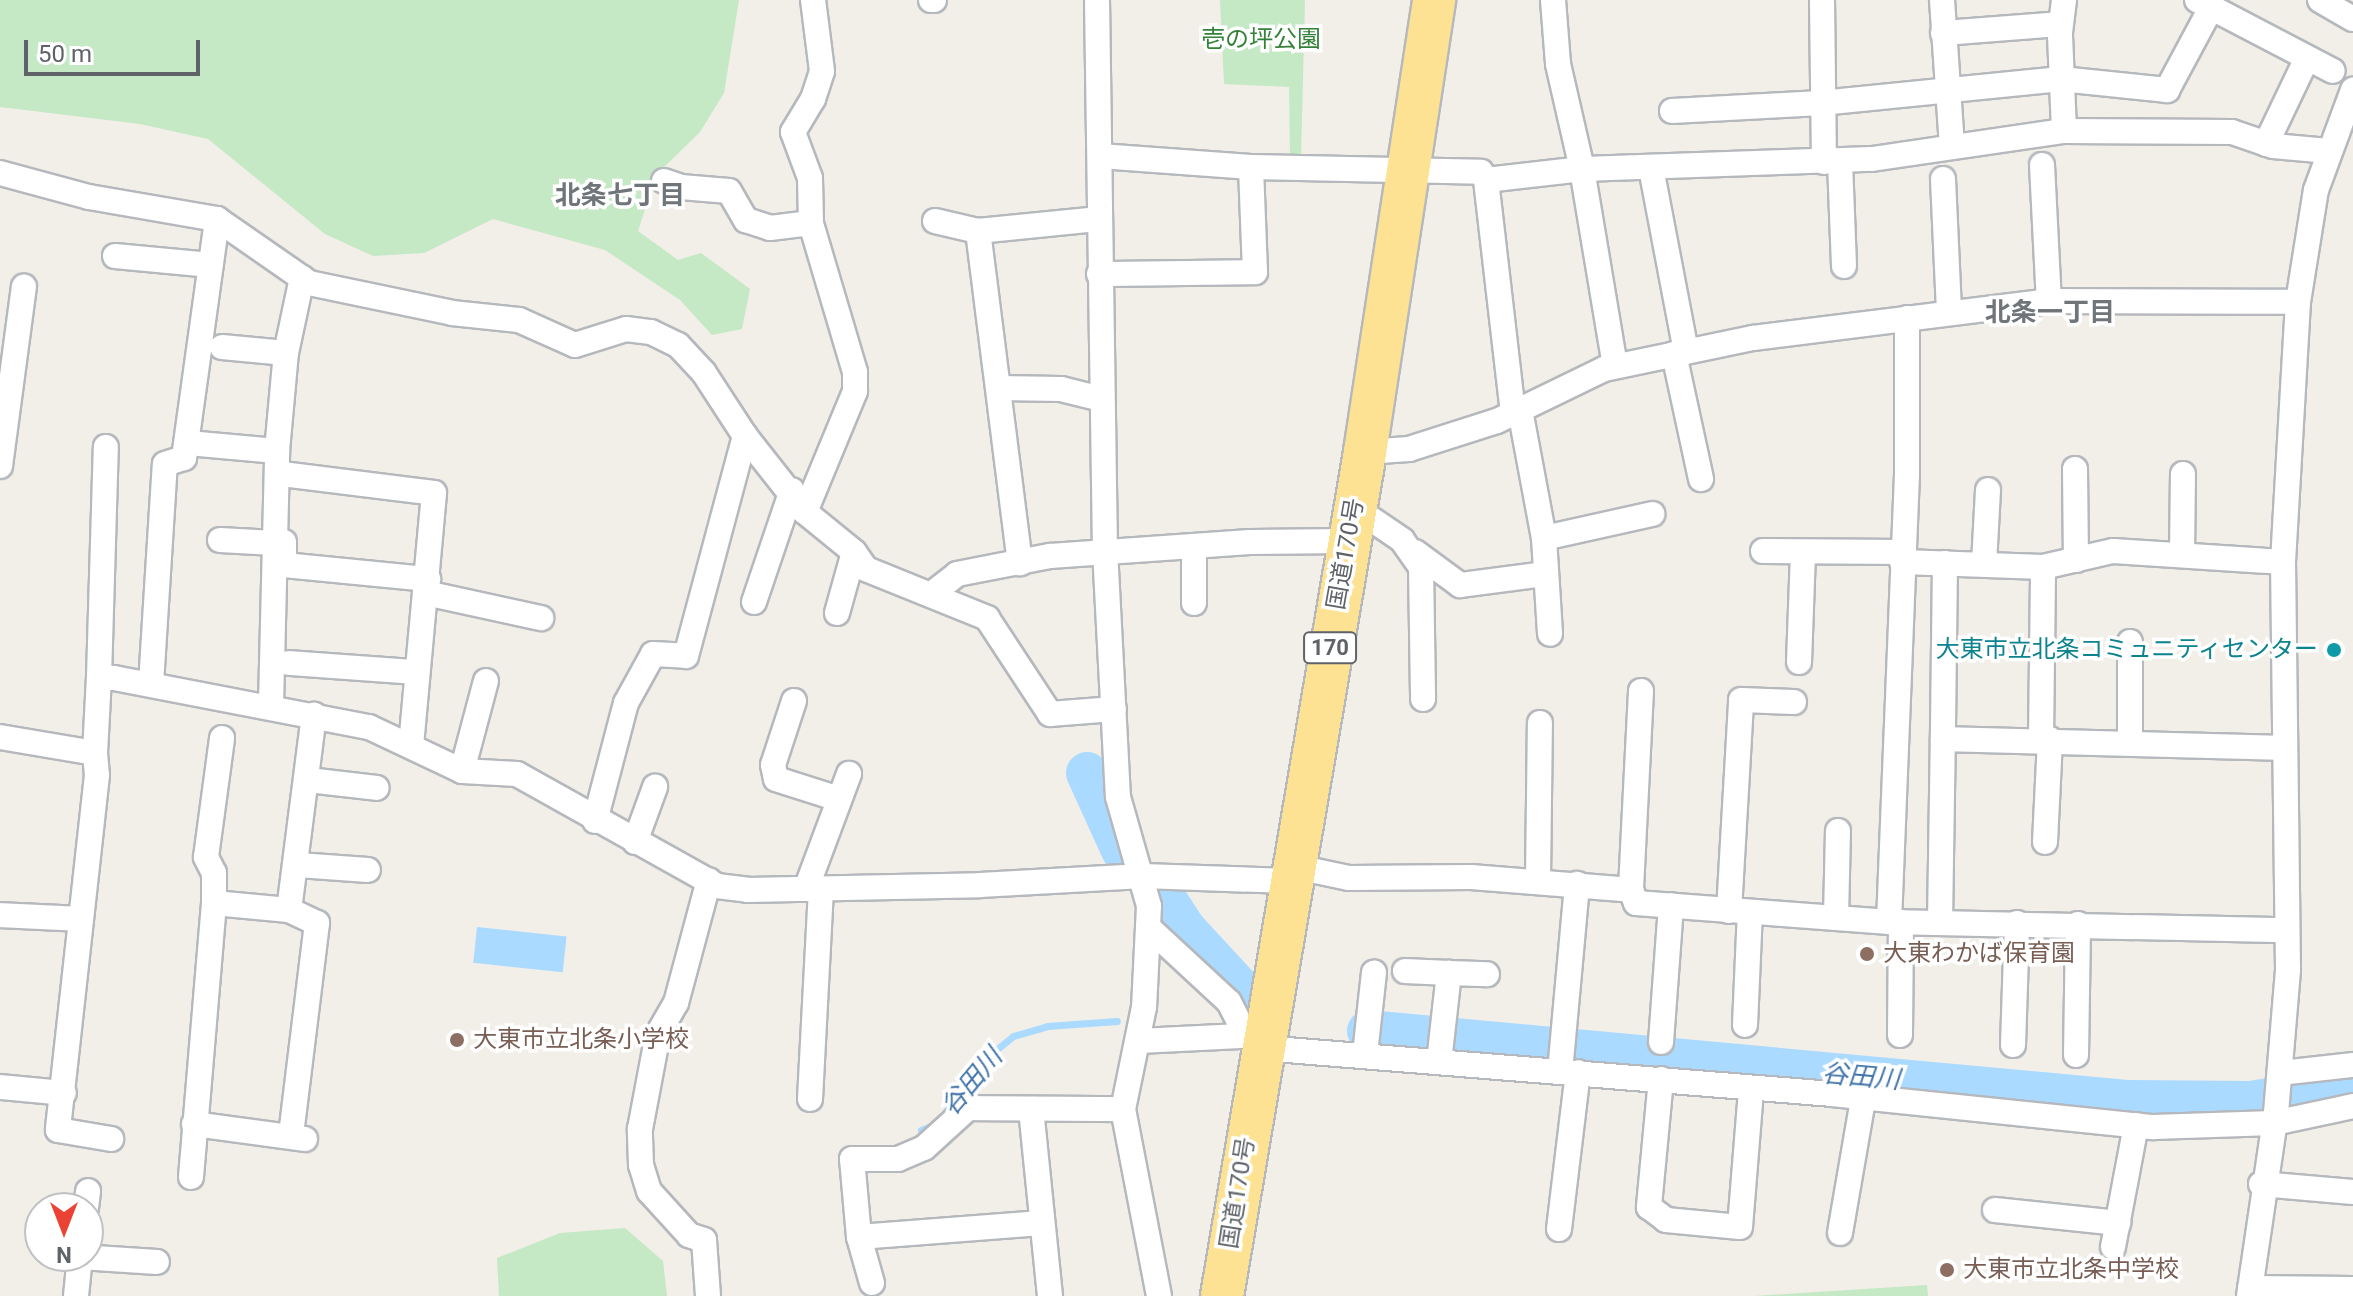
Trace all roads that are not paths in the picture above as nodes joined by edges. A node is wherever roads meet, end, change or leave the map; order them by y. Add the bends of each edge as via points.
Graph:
1 (813, 0) edge
2 (1097, 0) edge
3 (1434, 0) edge
4 (1553, 0) edge
5 (1822, 0) edge
6 (1942, 0) edge
7 (2064, 0) edge
8 (2204, 4) edge
9 (2060, 24) junction
10 (1943, 33) junction
11 (2307, 58) junction
12 (2333, 71) dead end
13 (2061, 79) junction
14 (1948, 90) junction
15 (2353, 90) edge
16 (1821, 103) junction
17 (1672, 111) dead end
18 (2064, 131) junction
19 (2340, 142) edge
20 (2266, 144) junction
21 (1952, 147) junction
22 (1100, 156) junction
23 (1832, 162) junction
24 (2042, 165) dead end
25 (1251, 167) junction
26 (1651, 168) junction
27 (1582, 169) junction
28 (1408, 171) junction
29 (0, 173) edge
30 (1943, 179) dead end
31 (1486, 180) junction
32 (664, 181) dead end
33 (217, 219) junction
34 (1099, 219) junction
35 (935, 221) dead end
36 (811, 223) junction
37 (978, 231) junction
38 (115, 256) dead end
39 (211, 265) junction
40 (1844, 266) dead end
41 (1099, 274) junction
42 (24, 287) dead end
43 (299, 289) junction
44 (2049, 301) junction
45 (2298, 302) junction
46 (1949, 310) junction
47 (1907, 318) junction
48 (222, 347) dead end
49 (286, 353) junction
50 (1680, 353) junction
51 (1615, 366) junction
52 (999, 388) junction
53 (1101, 399) junction
54 (1517, 411) junction
55 (745, 436) junction
56 (199, 444) dead end
57 (106, 447) dead end
58 (1365, 452) junction
59 (280, 463) junction
60 (0, 466) edge
61 (2075, 469) dead end
62 (2183, 474) dead end
63 (1701, 479) dead end
64 (792, 490) junction
65 (1988, 490) dead end
66 (805, 512) junction
67 (1652, 514) dead end
68 (1351, 525) junction
69 (1544, 538) junction
70 (220, 540) dead end
71 (275, 543) junction
72 (1194, 547) junction
73 (1105, 550) junction
74 (1763, 551) dead end
75 (854, 552) junction
76 (1415, 552) junction
77 (1803, 552) junction
78 (2182, 555) junction
79 (1902, 557) junction
80 (2076, 560) junction
81 (2283, 562) junction
82 (1020, 563) junction
83 (1945, 563) junction
84 (1984, 564) junction
85 (2043, 567) junction
86 (1545, 574) junction
87 (427, 586) junction
88 (933, 593) junction
89 (754, 602) dead end
90 (1194, 603) dead end
91 (837, 613) dead end
92 (541, 618) dead end
93 (1550, 634) dead end
94 (2130, 642) dead end
95 (1799, 662) dead end
96 (289, 663) dead end
97 (415, 672) junction
98 (99, 677) junction
99 (486, 681) dead end
100 (151, 684) junction
101 (1641, 691) dead end
102 (1423, 699) dead end
103 (794, 701) dead end
104 (1794, 702) dead end
105 (271, 705) junction
106 (1114, 709) junction
107 (314, 715) junction
108 (1540, 723) dead end
109 (0, 737) edge
110 (222, 738) dead end
111 (1943, 739) junction
112 (2045, 739) junction
113 (2130, 742) junction
114 (411, 745) junction
115 (2285, 748) junction
116 (95, 753) junction
117 (462, 771) junction
118 (849, 774) dead end
119 (308, 780) junction
120 (655, 787) dead end
121 (377, 788) dead end
122 (839, 799) junction
123 (595, 821) junction
124 (1838, 831) dead end
125 (635, 842) junction
126 (2045, 842) dead end
127 (298, 865) junction
128 (368, 870) dead end
129 (1290, 874) junction
130 (1143, 876) junction
131 (709, 880) junction
132 (1538, 880) junction
133 (1577, 884) junction
134 (813, 889) junction
135 (1631, 890) junction
136 (214, 903) junction
137 (1671, 905) junction
138 (289, 910) junction
139 (1740, 911) junction
140 (0, 915) edge
141 (1836, 918) junction
142 (81, 919) junction
143 (1940, 921) junction
144 (1895, 922) junction
145 (2017, 923) junction
146 (2078, 924) junction
147 (1148, 927) junction
148 (2287, 930) junction
149 (1405, 971) dead end
150 (1374, 972) dead end
151 (1449, 973) junction
152 (1487, 974) dead end
153 (1745, 1025) dead end
154 (1900, 1035) dead end
155 (1258, 1040) junction
156 (1139, 1041) junction
157 (1661, 1042) dead end
158 (2013, 1045) dead end
159 (1441, 1049) junction
160 (1365, 1054) junction
161 (2076, 1055) dead end
162 (1565, 1061) junction
163 (2353, 1065) edge
164 (1661, 1079) junction
165 (0, 1087) edge
166 (1751, 1089) junction
167 (64, 1093) junction
168 (810, 1099) dead end
169 (1863, 1100) junction
170 (2277, 1100) junction
171 (2353, 1106) edge
172 (1031, 1109) junction
173 (1123, 1109) junction
174 (194, 1124) junction
175 (2136, 1125) junction
176 (111, 1139) dead end
177 (191, 1177) dead end
178 (2261, 1184) junction
179 (2353, 1192) edge
180 (1995, 1210) dead end
181 (1041, 1223) junction
182 (2118, 1223) junction
183 (1559, 1229) dead end
184 (1840, 1233) dead end
185 (859, 1237) junction
186 (2113, 1247) dead end
187 (104, 1258) edge
188 (157, 1262) dead end
189 (78, 1272) edge
190 (872, 1283) dead end
191 (2353, 1289) edge
192 (2250, 1292) edge
193 (76, 1296) edge
194 (708, 1296) edge
195 (1050, 1296) edge
196 (1159, 1296) edge
197 (1222, 1296) edge

1 - 36 street via 822,71 793,132 810,178
2 - 22 street
3 - 28 highway, 国道170号 / 170
4 - 27 street via 1558,64
5 - 16 street
6 - 10 street
7 - 9 street
8 - 11 street
8 - 13 street via 2167,90
9 - 10 street
9 - 13 street
10 - 14 street
11 - 12 street
11 - 20 street
13 - 14 street
13 - 18 street
14 - 16 street
14 - 21 street
15 - 19 street
16 - 17 street
16 - 23 street
18 - 20 street via 2232,132
18 - 21 street
19 - 20 street
19 - 45 street via 2316,190
21 - 23 street
22 - 25 street
22 - 34 street
23 - 26 street
23 - 40 street
24 - 44 street
25 - 28 street
25 - 41 street via 1255,272
26 - 27 street
26 - 50 street
27 - 31 street
27 - 51 street
28 - 31 street via 1481,172
28 - 58 highway, 国道170号 / 170
29 - 33 street via 89,197
30 - 46 street
31 - 54 street
32 - 36 street via 729,191 746,220 770,228
33 - 39 street
33 - 43 street
34 - 37 street
34 - 41 street
35 - 37 street
36 - 66 street via 855,372 855,391
37 - 52 street
38 - 39 street
39 - 100 street via 184,458 165,464
41 - 53 street
42 - 60 street
43 - 49 street
43 - 55 street via 519,320 575,345 626,329 651,332 678,345 704,373
43 - 59 street
44 - 45 street
44 - 46 street
45 - 81 street
46 - 47 street
47 - 50 street
47 - 79 street
48 - 49 street
49 - 59 street
50 - 51 street
50 - 63 street
51 - 54 street
52 - 53 street via 1061,389
52 - 82 street
53 - 73 street
54 - 58 street via 1409,449
54 - 69 street
55 - 64 street
55 - 123 street via 686,656 653,654 626,703
56 - 59 street
57 - 98 street
58 - 68 highway, 国道170号 / 170
59 - 71 street
59 - 87 street via 284,565
59 - 87 street via 434,493
61 - 80 street
62 - 78 street
64 - 66 street
64 - 89 street
65 - 84 street
66 - 75 street
67 - 69 street
68 - 72 street
68 - 76 street
68 - 129 highway, 国道170号 / 170
69 - 86 street
70 - 71 street
71 - 105 street
72 - 73 street
72 - 90 street
73 - 82 street
73 - 106 street
74 - 77 street
75 - 88 street via 866,569
75 - 91 street
76 - 86 street via 1460,585
76 - 102 street via 1421,567
77 - 79 street
77 - 95 street
78 - 80 street via 2113,551
78 - 81 street
79 - 83 street
79 - 144 street
80 - 85 street
81 - 115 street
82 - 88 street via 957,574
83 - 84 street
83 - 111 street
84 - 85 street
85 - 112 street
86 - 93 street
87 - 92 street
87 - 97 street
88 - 106 street via 987,618 1050,714
94 - 113 street
96 - 97 street
97 - 114 street
98 - 100 street
98 - 116 street
99 - 117 street
100 - 105 street
101 - 135 street
103 - 122 street via 773,765 776,779
104 - 139 street via 1741,700
105 - 107 street
106 - 130 street via 1118,797
107 - 114 street via 369,727
107 - 119 street
108 - 132 street
109 - 116 street
110 - 136 street via 206,857 214,873
111 - 112 street
111 - 143 street
112 - 113 street
112 - 126 street
113 - 115 street
114 - 117 street
115 - 148 street
116 - 142 street
117 - 123 street via 517,774
118 - 122 street
119 - 121 street
119 - 127 street
120 - 125 street
122 - 134 street
123 - 125 street
124 - 141 street
125 - 131 street
127 - 128 street
127 - 138 street
129 - 130 street
129 - 132 street
129 - 155 highway, 国道170号 / 170
130 - 134 street
130 - 147 street
131 - 134 street via 748,890
131 - 194 street via 676,1003 658,1034 640,1129 641,1165 649,1191 689,1235 704,1240
132 - 133 street
133 - 135 street
133 - 162 street
134 - 168 street
135 - 137 street via 1636,903
136 - 138 street
136 - 174 street
137 - 139 street
137 - 157 street
138 - 174 street via 317,923 299,1138
139 - 141 street
139 - 153 street
140 - 142 street
141 - 144 street
142 - 167 street
143 - 144 street
143 - 145 street
144 - 154 street
145 - 146 street
145 - 158 street
146 - 148 street
146 - 161 street
147 - 155 street via 1229,1002
147 - 156 street
148 - 170 street
149 - 151 street
150 - 160 street
151 - 152 street
151 - 159 street
155 - 156 street
155 - 160 street
155 - 197 highway, 国道170号 / 170
156 - 173 street
159 - 160 street
159 - 162 street
162 - 164 street
162 - 183 street
163 - 170 street
164 - 166 street
164 - 166 street via 1649,1207 1666,1220 1740,1227
165 - 167 street
166 - 169 street
167 - 176 street via 58,1130
169 - 175 street
169 - 184 street
170 - 171 street
170 - 175 street
170 - 178 street
172 - 173 street
172 - 181 street
172 - 185 street via 968,1108 924,1148 898,1159 852,1159
173 - 196 street
174 - 177 street
175 - 182 street
178 - 179 street
178 - 192 street
180 - 182 street
181 - 185 street
181 - 195 street
182 - 186 street
185 - 190 street
187 - 188 street
189 - 193 street
191 - 192 street

